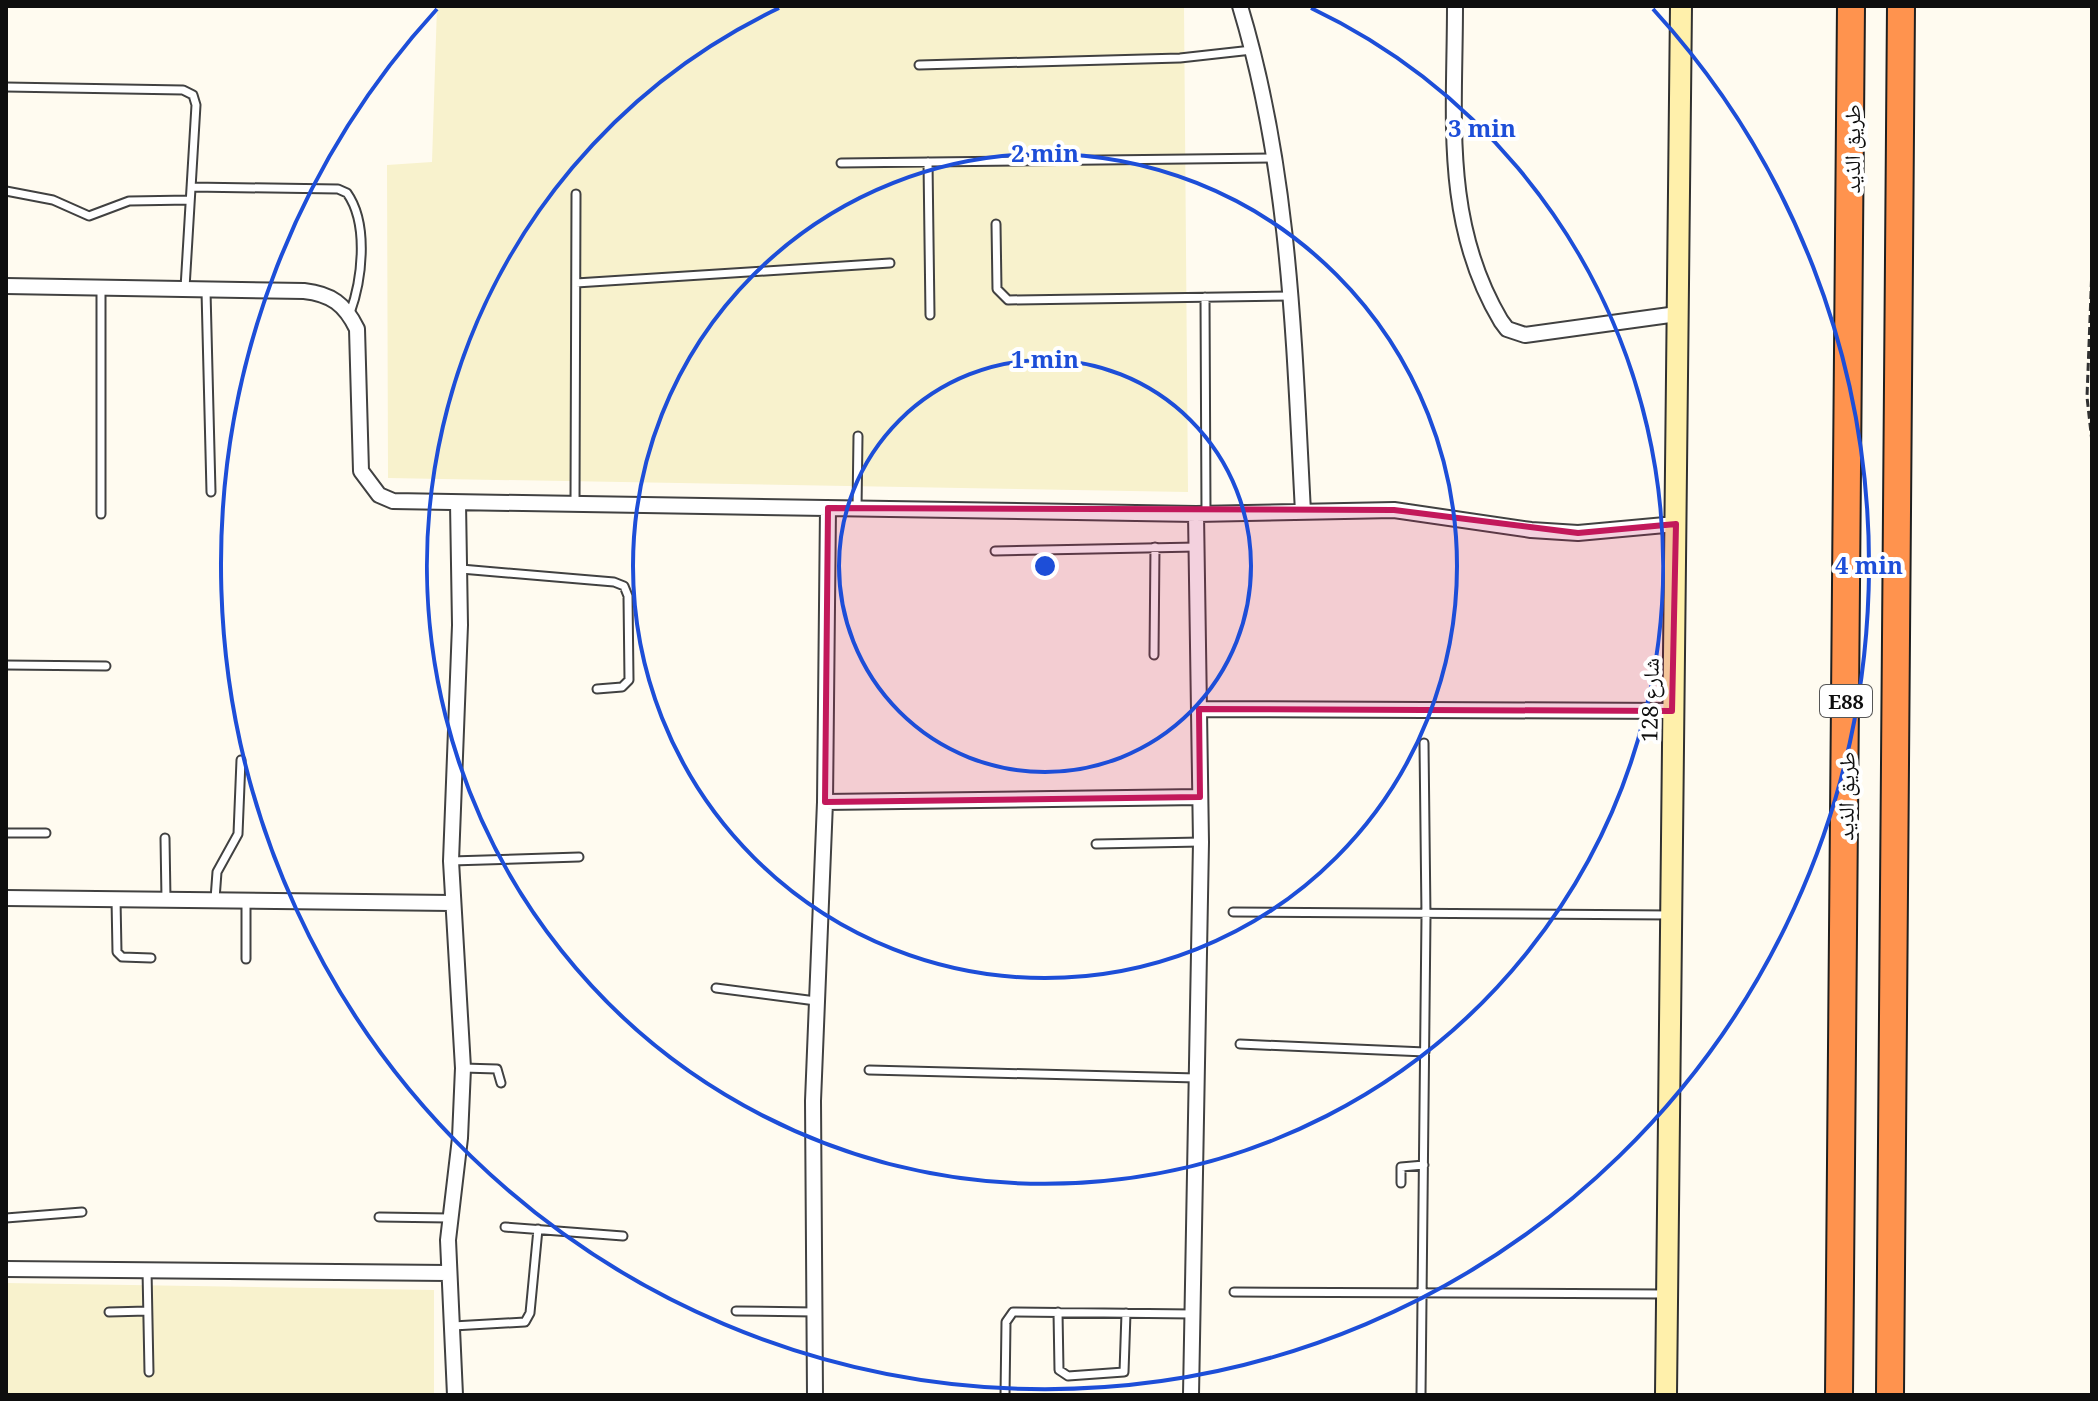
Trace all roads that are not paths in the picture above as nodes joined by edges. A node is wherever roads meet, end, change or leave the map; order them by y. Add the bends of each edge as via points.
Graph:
1 (1240, 6) edge
2 (1455, 6) edge
3 (1681, 6) edge
4 (1851, 6) edge
5 (1901, 6) edge
6 (1253, 50) junction
7 (919, 65) dead end
8 (6, 87) edge
9 (1276, 158) junction
10 (928, 162) junction
11 (841, 163) dead end
12 (191, 187) junction
13 (6, 191) edge
14 (576, 194) dead end
15 (190, 200) junction
16 (996, 224) dead end
17 (890, 263) dead end
18 (576, 283) junction
19 (6, 286) edge
20 (101, 287) junction
21 (185, 288) junction
22 (206, 288) junction
23 (1292, 296) junction
24 (1205, 297) junction
25 (350, 313) junction
26 (1677, 314) junction
27 (930, 315) dead end
28 (858, 436) dead end
29 (211, 492) dead end
30 (458, 503) junction
31 (575, 504) junction
32 (828, 508) junction
33 (857, 509) junction
34 (1303, 512) junction
35 (101, 514) dead end
36 (1201, 514) junction
37 (1676, 524) junction
38 (1155, 547) junction
39 (1197, 547) junction
40 (995, 551) dead end
41 (461, 569) junction
42 (1154, 655) dead end
43 (6, 665) edge
44 (106, 666) dead end
45 (597, 689) dead end
46 (1199, 709) junction
47 (1672, 711) junction
48 (1424, 743) dead end
49 (241, 760) dead end
50 (1200, 797) junction
51 (825, 802) junction
52 (6, 833) edge
53 (46, 833) dead end
54 (165, 838) dead end
55 (1201, 842) junction
56 (1096, 844) dead end
57 (579, 857) dead end
58 (451, 861) junction
59 (6, 898) edge
60 (116, 899) junction
61 (166, 899) junction
62 (215, 900) junction
63 (246, 901) junction
64 (452, 903) junction
65 (1233, 912) dead end
66 (1673, 915) junction
67 (1426, 916) junction
68 (151, 958) dead end
69 (246, 959) dead end
70 (716, 988) dead end
71 (816, 1001) junction
72 (1240, 1044) dead end
73 (1425, 1052) junction
74 (463, 1068) junction
75 (869, 1070) dead end
76 (1199, 1078) junction
77 (501, 1083) dead end
78 (1424, 1165) junction
79 (1401, 1183) dead end
80 (82, 1212) dead end
81 (379, 1217) dead end
82 (6, 1218) edge
83 (449, 1218) junction
84 (505, 1227) dead end
85 (538, 1229) junction
86 (623, 1236) dead end
87 (6, 1269) edge
88 (147, 1270) junction
89 (448, 1273) junction
90 (1234, 1292) dead end
91 (1423, 1292) junction
92 (1667, 1294) junction
93 (147, 1311) junction
94 (736, 1311) dead end
95 (109, 1312) dead end
96 (815, 1312) junction
97 (1058, 1312) junction
98 (1126, 1313) junction
99 (1193, 1314) junction
100 (453, 1326) junction
101 (1890, 1337) junction
102 (1840, 1347) junction
103 (149, 1372) dead end
104 (455, 1395) edge
105 (815, 1395) edge
106 (1005, 1395) edge
107 (1191, 1395) edge
108 (1421, 1395) edge
109 (1666, 1395) edge
110 (1829, 1395) edge
111 (1839, 1395) edge
112 (1890, 1395) edge
113 (1901, 1395) edge

1 - 6 street
2 - 26 street via 1458,204 1472,265 1501,321 1525,335
3 - 26 street, شارع 128
4 - 102 highway, طريق الذيد / E88
5 - 101 highway, E88
6 - 7 lane via 1180,58
6 - 9 street
8 - 12 lane via 189,91 196,105
9 - 10 lane
9 - 23 street
10 - 11 lane
10 - 27 lane
12 - 15 lane
12 - 25 lane via 347,193 358,226 360,264
13 - 15 lane via 53,200 89,216 129,201
14 - 18 lane
15 - 21 lane
16 - 24 lane via 997,289 1008,300
17 - 18 lane
18 - 31 lane
19 - 20 street
20 - 21 street
20 - 35 lane
21 - 22 street
22 - 25 street via 321,293
22 - 29 lane
23 - 24 lane
23 - 34 street
24 - 36 lane
25 - 30 street via 359,347 358,456 368,484 393,501
26 - 37 street, شارع 128
28 - 33 lane
30 - 31 street
30 - 41 street
31 - 32 street
32 - 33 street
32 - 51 street
33 - 36 street
34 - 36 street
34 - 37 street via 1394,510 1578,533
36 - 39 street
37 - 47 street, شارع 128
38 - 39 lane
38 - 40 lane
38 - 42 lane
39 - 46 street
41 - 45 lane via 624,586 629,680 622,687
41 - 58 street
43 - 44 lane
46 - 47 street
46 - 50 street
47 - 66 street, شارع 128
48 - 67 lane
49 - 62 lane via 238,834 217,872
50 - 51 street
50 - 55 street
51 - 71 street
52 - 53 lane
54 - 61 lane
55 - 56 lane
55 - 76 street
57 - 58 lane
58 - 64 street
59 - 60 street
60 - 61 street
60 - 68 lane via 117,952 122,957
61 - 62 street
62 - 63 street
63 - 64 street
63 - 69 lane
64 - 74 street
65 - 67 lane
66 - 67 lane
66 - 92 street, شارع 128
67 - 73 lane
70 - 71 lane
71 - 96 street
72 - 73 lane
73 - 78 lane
74 - 77 lane via 497,1069
74 - 83 street
75 - 76 lane
76 - 99 street
78 - 79 lane via 1401,1167
78 - 91 lane
80 - 82 lane
81 - 83 lane
83 - 89 street
84 - 85 lane
85 - 86 lane
85 - 100 lane via 525,1322
87 - 88 street
88 - 89 street
88 - 93 lane
89 - 100 street
90 - 91 lane
91 - 92 lane
91 - 108 lane
92 - 109 street, شارع 128
93 - 95 lane
93 - 103 lane
94 - 96 lane
96 - 105 street
97 - 98 lane
97 - 98 lane via 1059,1370 1068,1376 1124,1372
97 - 106 lane via 1013,1312 1007,1318
98 - 99 lane
99 - 107 street
100 - 104 street
101 - 112 highway, E88
101 - 113 highway
102 - 110 highway
102 - 111 highway, طريق الذيد / E88

